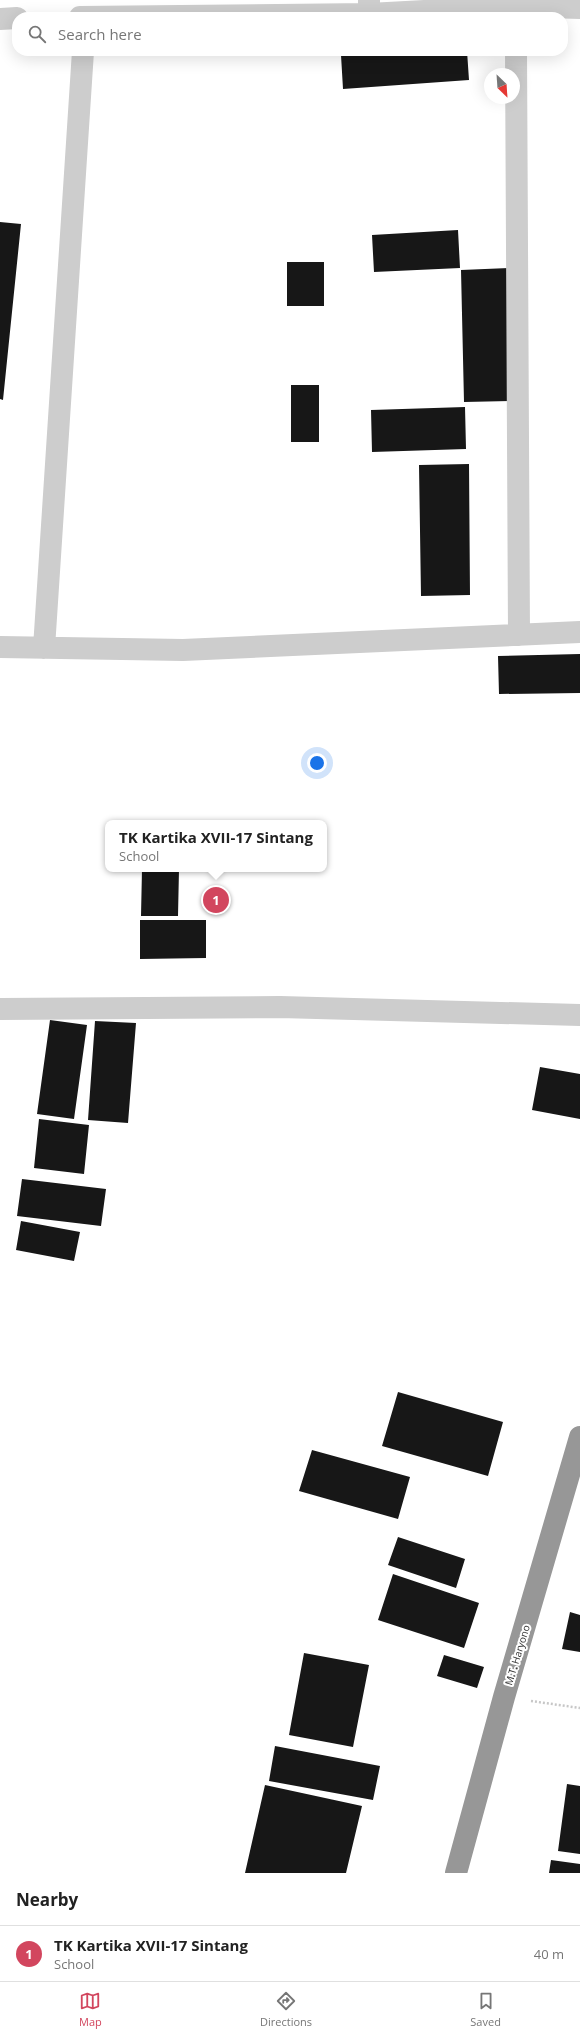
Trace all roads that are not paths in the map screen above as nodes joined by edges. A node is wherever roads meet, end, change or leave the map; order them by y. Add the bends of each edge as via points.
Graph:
1 (87, 0) edge
2 (369, 7) edge
3 (580, 8) edge
4 (86, 12) edge
5 (227, 12) edge
6 (516, 12) edge
7 (12, 18) edge
8 (0, 19) edge
9 (83, 56) edge
10 (516, 56) edge
11 (580, 632) edge
12 (519, 635) junction
13 (0, 648) edge
14 (44, 648) junction
15 (0, 1010) edge
16 (580, 1015) edge
17 (580, 1437) edge
18 (456, 1873) edge

1 - 4 street
2 - 5 street
2 - 6 street
3 - 6 street
7 - 8 street
9 - 14 street
10 - 12 street
11 - 12 street
12 - 14 street via 182,650
13 - 14 street
15 - 16 street via 280,1007
17 - 18 highway, M.T. Haryono

